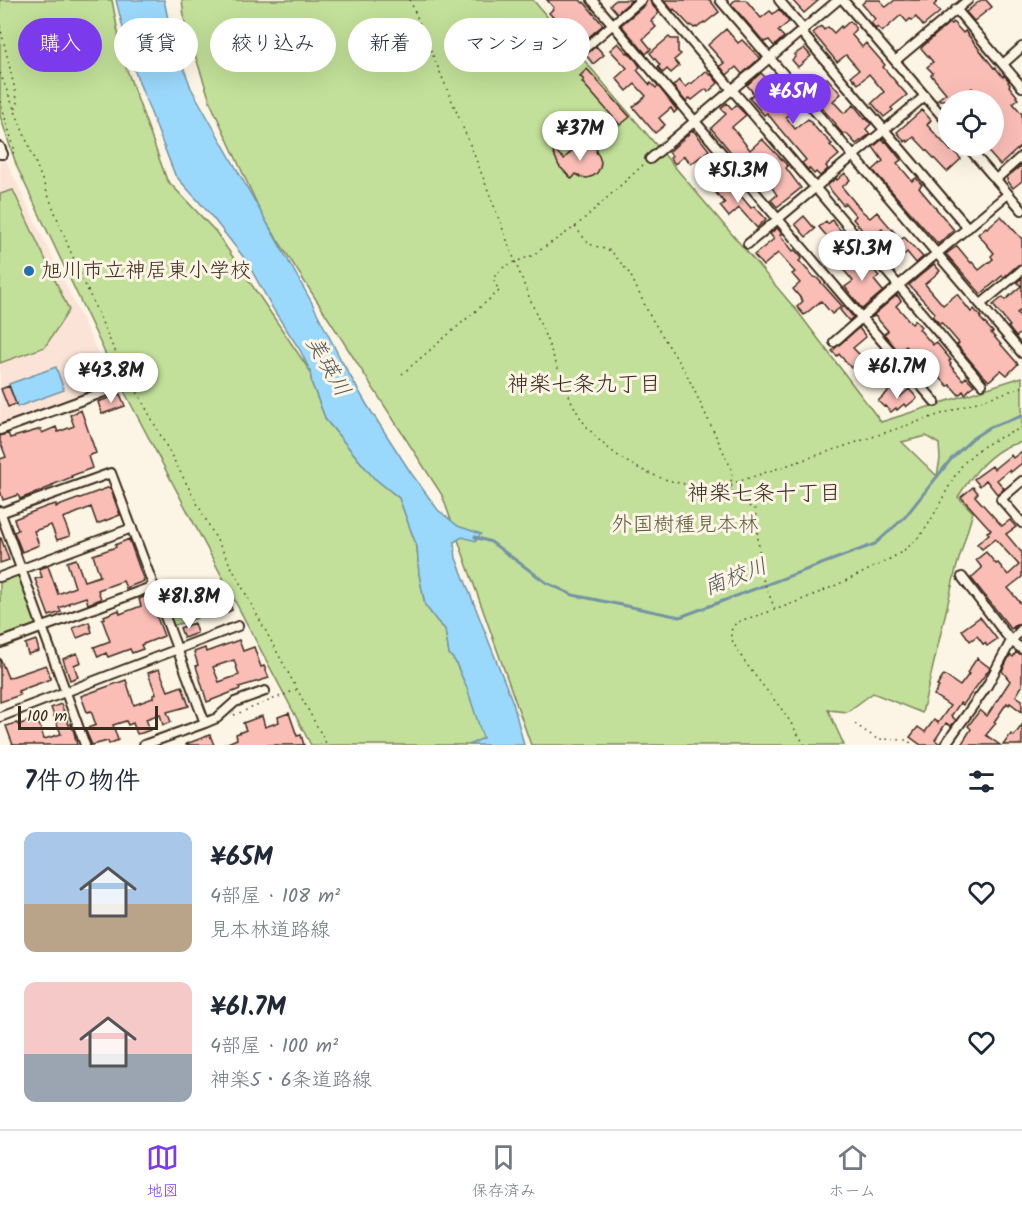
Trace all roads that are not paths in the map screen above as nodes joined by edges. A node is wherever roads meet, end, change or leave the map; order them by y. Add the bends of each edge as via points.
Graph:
1 (592, 0) edge
2 (641, 0) edge
3 (656, 0) edge
4 (720, 0) edge
5 (779, 0) edge
6 (838, 0) edge
7 (843, 0) edge
8 (968, 0) edge
9 (956, 9) junction
10 (613, 24) junction
11 (803, 31) junction
12 (590, 44) edge
13 (1022, 47) edge
14 (770, 58) junction
15 (895, 61) junction
16 (1002, 64) junction
17 (1022, 87) edge
18 (733, 90) junction
19 (925, 96) junction
20 (938, 111) edge
21 (696, 121) junction
22 (885, 131) junction
23 (854, 156) junction
24 (976, 156) edge
25 (1022, 156) edge
26 (651, 159) road end
27 (996, 179) junction
28 (816, 189) junction
29 (1008, 194) junction
30 (1022, 210) edge
31 (778, 219) junction
32 (968, 228) junction
33 (748, 244) dead end
34 (938, 254) junction
35 (1022, 270) edge
36 (898, 286) junction
37 (981, 304) junction
38 (862, 318) junction
39 (834, 342) dead end
40 (1022, 352) edge
41 (982, 384) dead end
42 (115, 388) dead end
43 (935, 402) dead end
44 (0, 430) edge
45 (1022, 481) edge
46 (0, 512) edge
47 (1022, 524) edge
48 (132, 528) junction
49 (21, 570) junction
50 (0, 577) edge
51 (962, 577) dead end
52 (154, 586) junction
53 (238, 626) dead end
54 (43, 628) junction
55 (1022, 629) edge
56 (1011, 641) junction
57 (0, 643) edge
58 (177, 649) junction
59 (1022, 650) edge
60 (265, 691) dead end
61 (66, 692) junction
62 (0, 717) edge
63 (205, 723) junction
64 (170, 736) junction
65 (85, 745) edge
66 (144, 745) edge
67 (173, 745) edge
68 (945, 745) edge

1 - 10 street
2 - 10 street
3 - 18 street
4 - 14 street
5 - 11 street
6 - 11 street
7 - 15 street
8 - 9 street
9 - 15 street
9 - 16 street
10 - 12 street
10 - 21 street
11 - 14 street
11 - 22 street
13 - 16 street
14 - 18 street
14 - 23 street
15 - 19 street
16 - 17 street
18 - 21 street
18 - 28 street
19 - 20 street
19 - 22 street
21 - 26 street
21 - 31 street
22 - 23 street
22 - 32 street
23 - 28 street
23 - 34 street
24 - 27 street
25 - 27 street
27 - 29 street
28 - 31 street
28 - 36 street
29 - 30 street
29 - 32 street
31 - 33 street
31 - 38 street
32 - 34 street
34 - 36 street
34 - 37 street
35 - 37 street
36 - 38 street
36 - 41 street
37 - 40 street
38 - 39 street
38 - 43 street
42 - 44 street
45 - 47 street via 1001,499
46 - 48 street via 111,473
46 - 49 street
48 - 49 street
48 - 52 street
49 - 50 street
49 - 54 street
51 - 56 street
52 - 54 street
52 - 58 street
53 - 58 street
54 - 57 street
54 - 61 street
55 - 56 street
56 - 59 street
56 - 68 street via 987,686
58 - 61 street
58 - 63 street
60 - 63 street via 235,702
61 - 62 street
61 - 65 street
63 - 64 street
64 - 66 street
64 - 67 street

